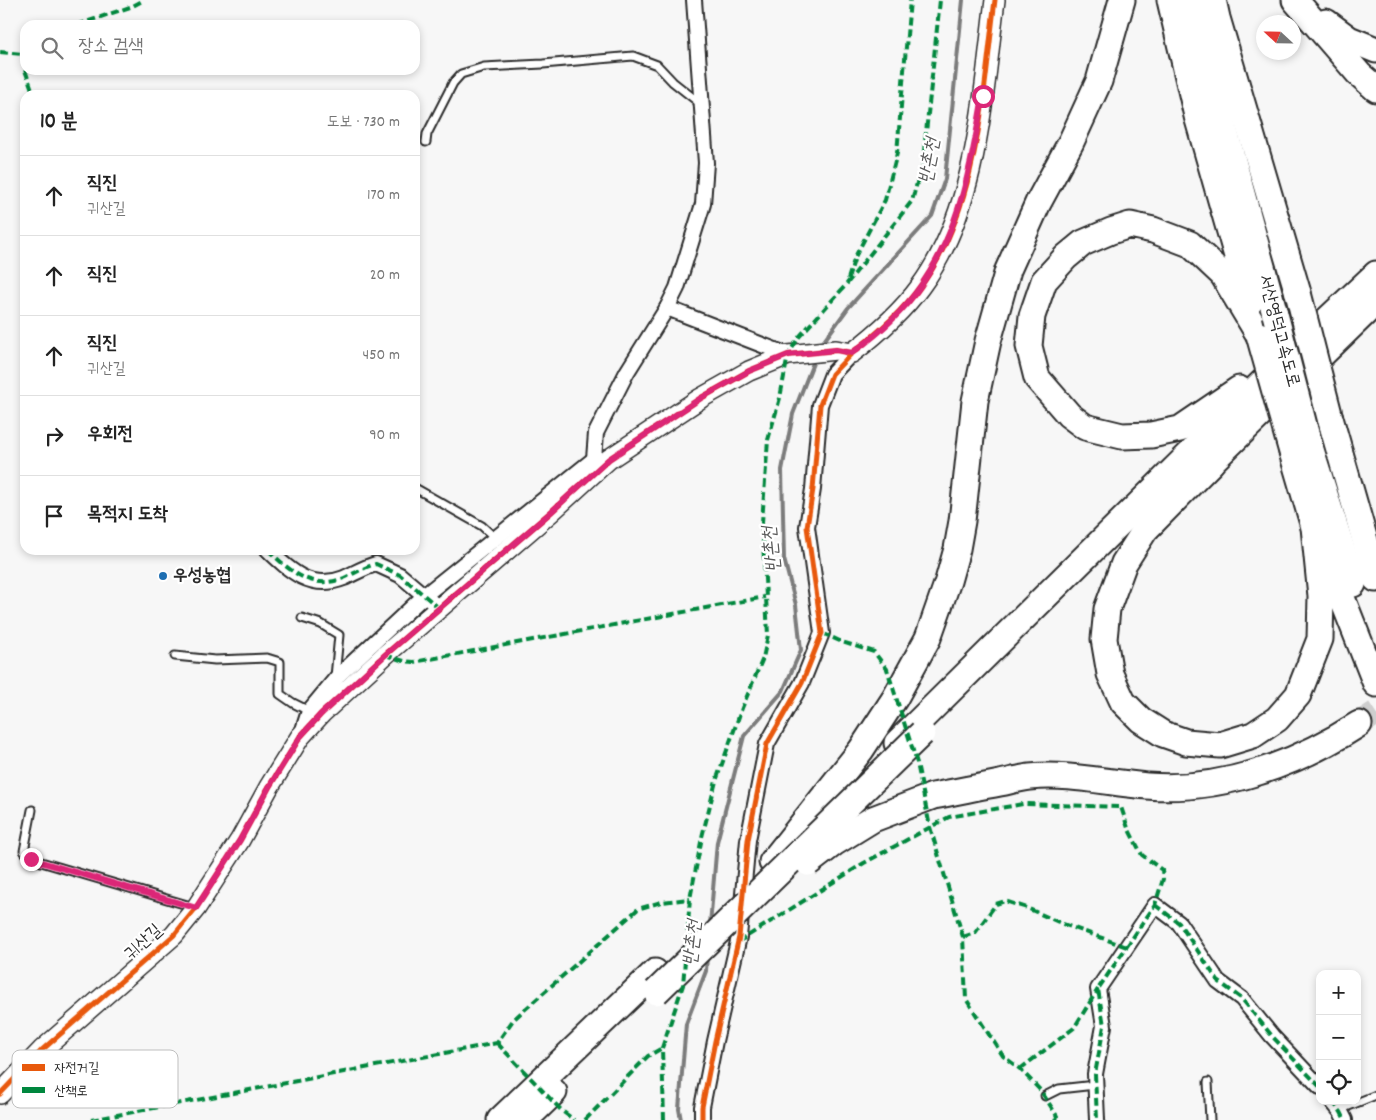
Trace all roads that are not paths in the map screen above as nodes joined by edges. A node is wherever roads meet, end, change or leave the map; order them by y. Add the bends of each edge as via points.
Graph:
1 (694, 0) edge
2 (995, 0) edge
3 (1122, 0) edge
4 (1170, 0) edge
5 (1188, 0) edge
6 (1213, 0) edge
7 (1295, 0) edge
8 (1299, 0) edge
9 (1376, 50) edge
10 (1376, 89) edge
11 (702, 105) junction
12 (426, 142) dead end
13 (1376, 274) edge
14 (1376, 302) edge
15 (667, 308) junction
16 (1259, 335) junction
17 (1296, 348) junction
18 (844, 352) junction
19 (794, 355) junction
20 (1299, 444) junction
21 (1211, 463) junction
22 (596, 464) junction
23 (420, 491) edge
24 (1314, 527) junction
25 (495, 538) junction
26 (275, 555) edge
27 (1376, 579) edge
28 (425, 595) junction
29 (440, 608) junction
30 (302, 618) dead end
31 (175, 656) dead end
32 (1376, 659) edge
33 (334, 680) junction
34 (1376, 684) edge
35 (309, 711) junction
36 (924, 724) junction
37 (1359, 724) tunnel mouth
38 (300, 737) junction
39 (32, 810) dead end
40 (772, 862) junction
41 (196, 908) junction
42 (693, 956) junction
43 (655, 982) junction
44 (42, 1050) edge
45 (12, 1081) edge
46 (1208, 1082) dead end
47 (1316, 1083) edge
48 (1095, 1085) junction
49 (0, 1094) edge
50 (1376, 1095) edge
51 (1045, 1096) dead end
52 (1339, 1110) edge
53 (500, 1120) edge
54 (525, 1120) edge
55 (702, 1120) edge
56 (1097, 1120) edge
57 (1210, 1120) edge

1 - 11 street
2 - 18 street via 974,151 951,232 934,265 906,305 882,329
3 - 40 highway via 1099,81 1008,270 975,401 957,549 928,638 861,750
4 - 16 highway via 1197,116
5 - 20 highway, 서산영덕고속도로, bridge via 1275,314
6 - 27 highway, 서산영덕고속도로, bridge
7 - 10 highway
8 - 9 highway via 1348,39
11 - 12 lane via 672,82 657,65 633,56 484,67 461,74 453,83
11 - 15 street via 706,163 703,204 677,288
13 - 17 highway
14 - 21 highway
15 - 19 street
15 - 22 street via 604,415 596,433
16 - 17 highway via 1224,275 1190,244 1130,225 1083,243 1044,281 1032,316 1029,346 1037,378 1069,415 1085,427 1122,436 1180,429
16 - 20 highway, bridge
17 - 36 highway
18 - 19 street, 귀산길
18 - 55 street via 820,405 813,489 806,527 822,633 802,683 767,744 748,840 739,937 715,1041
19 - 22 street, 귀산길 via 749,371
20 - 24 highway
20 - 32 highway, 서산영덕고속도로
21 - 24 highway via 1145,530 1124,563 1107,609 1104,640 1110,674 1123,702 1141,720 1163,734 1186,742 1220,745 1253,735 1277,719 1298,695 1320,639 1321,596
21 - 36 highway
22 - 25 street
22 - 29 street, 귀산길 via 551,512
23 - 25 lane via 482,526
24 - 34 highway
25 - 28 street
26 - 28 street via 306,579 322,584 376,564 400,574
28 - 29 street
28 - 33 street
29 - 38 street, 귀산길 via 385,655
30 - 33 lane via 339,635
31 - 35 lane via 215,660 268,658 280,662 280,694
33 - 35 street
35 - 38 street
36 - 40 highway
36 - 42 highway, bridge
37 - 42 highway, bridge via 1308,754 1215,782 1156,786 1067,777 1030,777 933,796 873,819 834,843
38 - 41 street, 귀산길
39 - 41 lane via 24,851 31,859
40 - 43 highway
41 - 44 street, 귀산길 via 157,951
42 - 43 highway, bridge
43 - 53 highway
43 - 54 highway
45 - 49 street, 귀산길
46 - 57 lane
47 - 48 street via 1242,1000 1218,980 1179,923 1155,905 1098,990 1104,1026
48 - 51 lane via 1058,1089
48 - 56 street
50 - 52 lane

